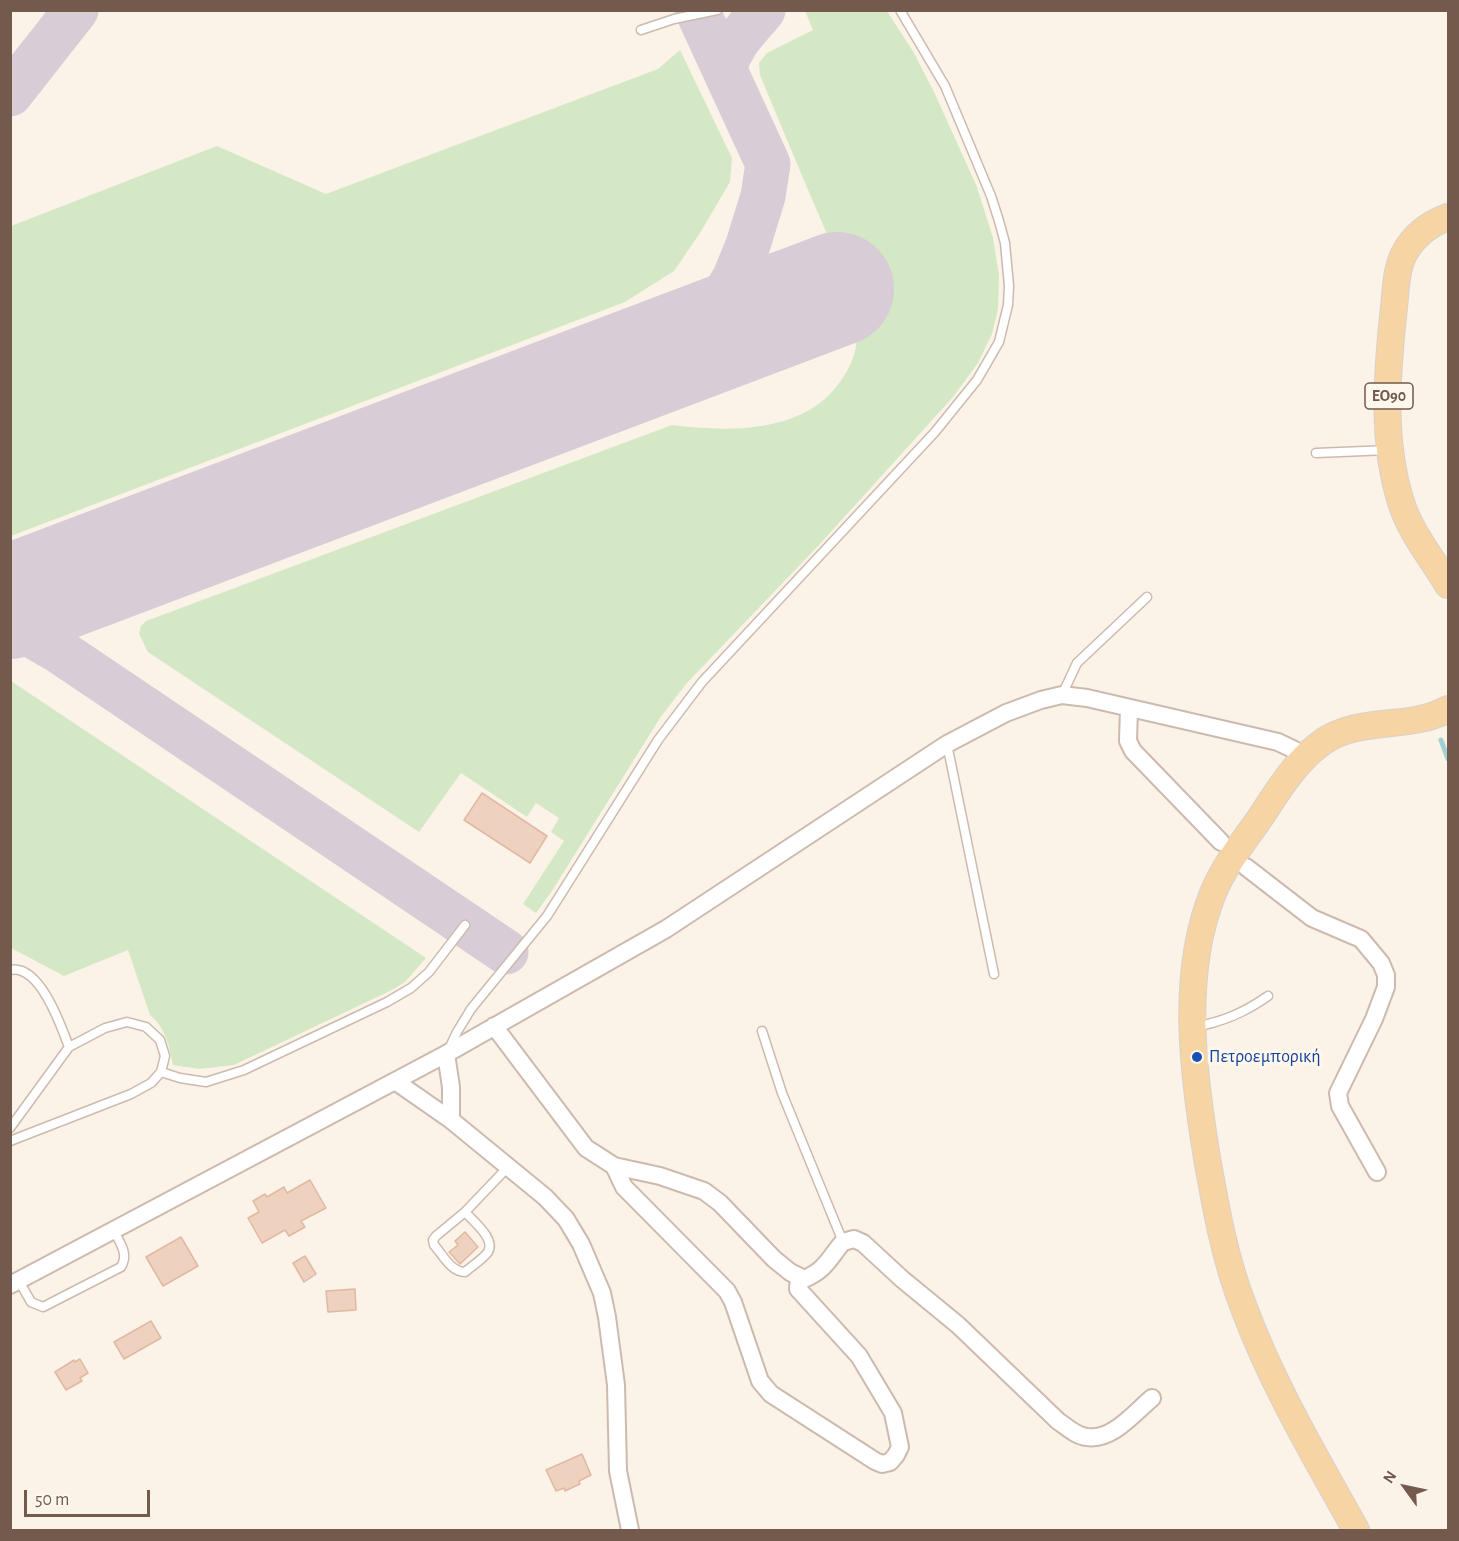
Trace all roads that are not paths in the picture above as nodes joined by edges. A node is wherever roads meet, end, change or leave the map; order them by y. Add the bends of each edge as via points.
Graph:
1 (717, 10) edge
2 (900, 10) edge
3 (641, 30) dead end
4 (1449, 217) edge
5 (1389, 450) junction
6 (1316, 453) dead end
7 (1449, 585) edge
8 (1147, 597) dead end
9 (1062, 695) junction
10 (1129, 708) junction
11 (1449, 709) edge
12 (947, 744) junction
13 (1307, 756) junction
14 (1221, 842) dead end
15 (1246, 867) dead end
16 (465, 925) dead end
17 (10, 970) edge
18 (994, 975) dead end
19 (1268, 996) dead end
20 (494, 1026) junction
21 (1194, 1027) junction
22 (762, 1030) dead end
23 (69, 1047) junction
24 (446, 1054) junction
25 (161, 1072) junction
26 (395, 1081) junction
27 (451, 1120) junction
28 (10, 1128) edge
29 (10, 1141) edge
30 (614, 1166) junction
31 (508, 1167) junction
32 (1377, 1172) dead end
33 (465, 1212) junction
34 (114, 1231) junction
35 (843, 1242) junction
36 (799, 1277) junction
37 (15, 1283) edge
38 (1152, 1398) dead end
39 (629, 1530) edge
40 (1356, 1530) edge

1 - 3 lane
2 - 24 lane via 945,86 999,221 1009,286 999,342 977,380 935,432 702,682 658,740 547,916 471,1009
4 - 5 main road, ΕΟ90 via 1417,236 1398,271 1387,423
5 - 6 lane
5 - 7 main road, ΕΟ90 via 1401,504
8 - 9 lane via 1077,663
9 - 10 street
9 - 12 street via 1006,713
10 - 13 street via 1278,742
10 - 14 street via 1128,741 1133,751
11 - 13 main road via 1414,719 1347,729
12 - 18 lane
12 - 20 street via 666,929
13 - 21 main road via 1249,833 1214,892 1198,951
15 - 32 street via 1312,918 1361,939 1381,963 1386,987 1338,1093 1340,1106
16 - 25 lane via 429,972 411,988 377,1007 244,1070 206,1082
17 - 23 lane via 26,973 41,987
19 - 21 lane via 1236,1016
20 - 24 street
20 - 30 street via 586,1148
21 - 40 main road via 1202,1128 1218,1221 1235,1283 1272,1374
22 - 35 lane via 782,1093
23 - 25 lane via 105,1028 127,1022 146,1026 160,1040 165,1056
23 - 28 lane
24 - 26 street
24 - 27 street
25 - 29 lane via 151,1083 130,1094
26 - 27 street
26 - 34 street
27 - 31 street
30 - 36 street via 704,1191 774,1260
30 - 36 street via 624,1187 726,1291 760,1381 771,1394 875,1461 890,1462 900,1447 894,1413 859,1356 798,1289
31 - 33 lane
31 - 39 street via 566,1219 602,1293 612,1343 618,1471
33 - 33 lane via 490,1244 488,1252 465,1272 459,1272 433,1240
34 - 37 street
34 - 37 lane via 125,1254 121,1267 43,1307 31,1302
35 - 36 street via 816,1274
35 - 38 street via 854,1239 863,1243 1075,1433 1102,1437

